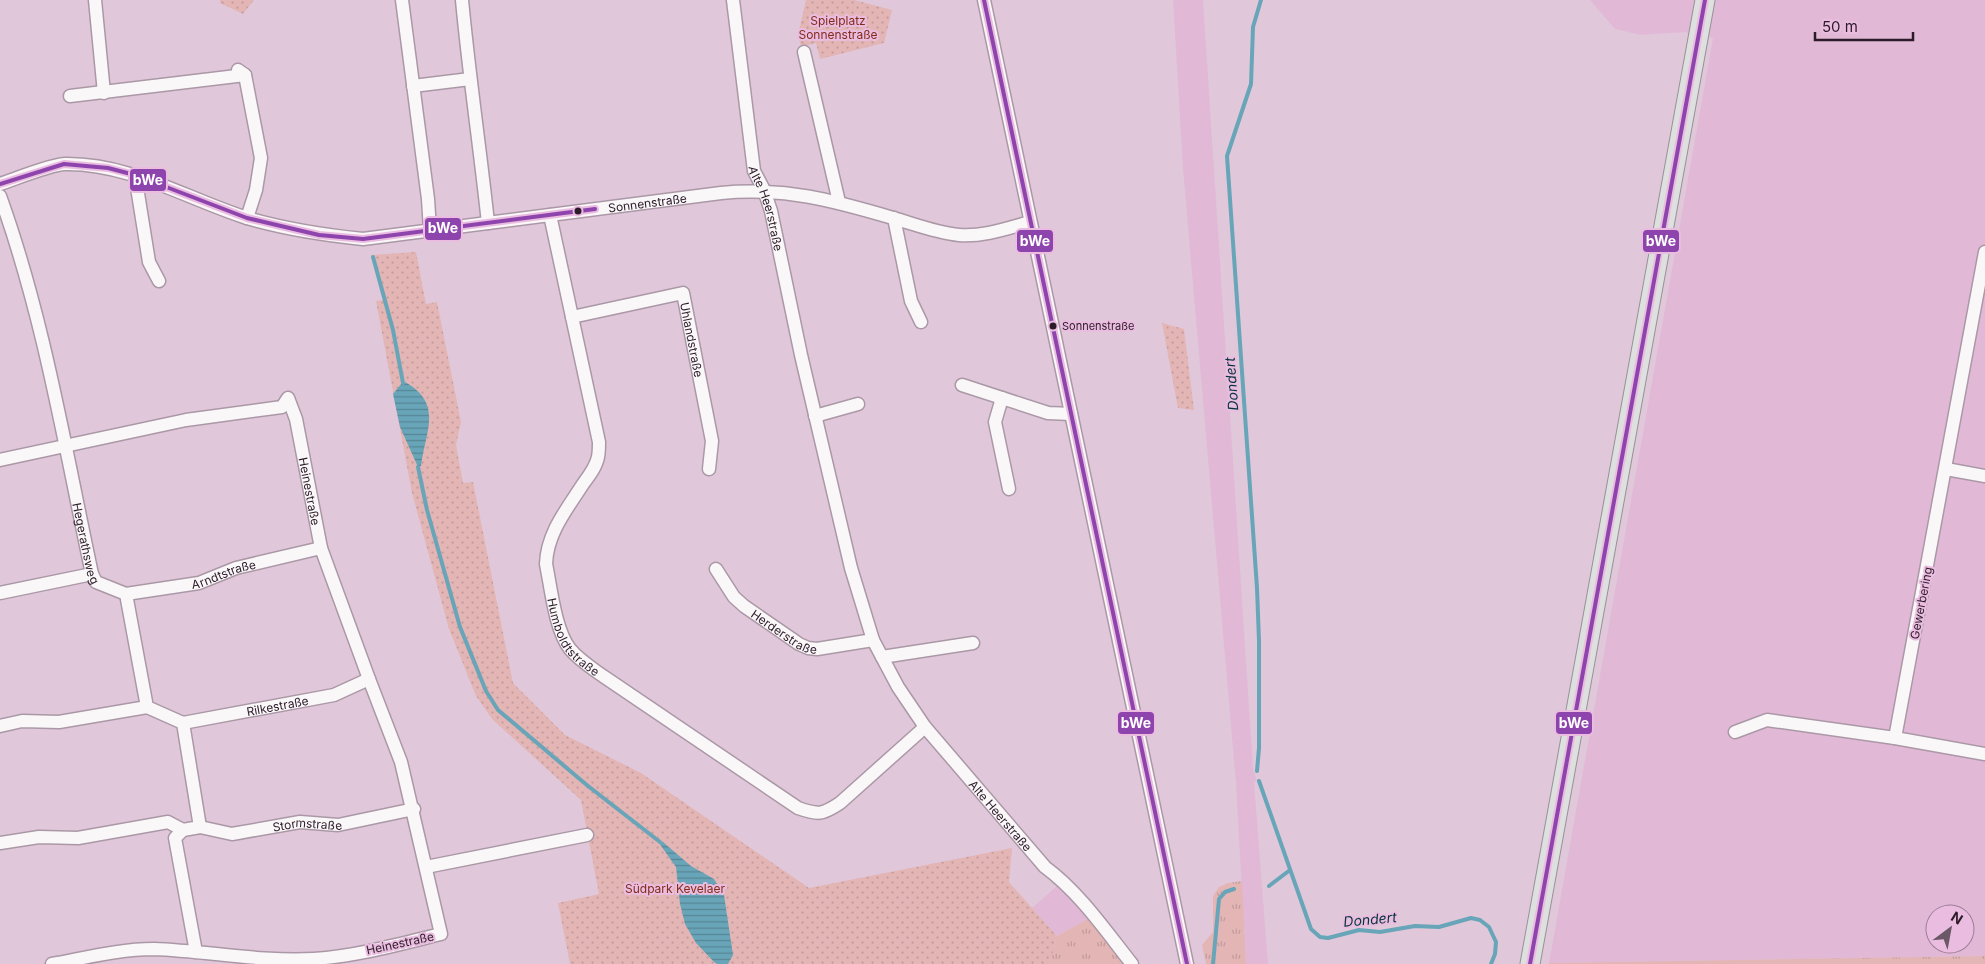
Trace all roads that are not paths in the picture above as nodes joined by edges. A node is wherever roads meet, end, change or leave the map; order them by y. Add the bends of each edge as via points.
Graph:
1 (95, 0) edge
2 (402, 0) edge
3 (462, 0) edge
4 (733, 0) edge
5 (984, 0) edge
6 (1705, 0) edge
7 (804, 52) dead end
8 (470, 79) junction
9 (413, 86) junction
10 (104, 93) junction
11 (70, 96) dead end
12 (135, 175) junction
13 (0, 184) edge
14 (764, 190) junction
15 (0, 196) edge
16 (839, 202) junction
17 (550, 215) junction
18 (247, 218) junction
19 (894, 218) junction
20 (1030, 222) junction
21 (488, 223) junction
22 (430, 230) junction
23 (1985, 252) edge
24 (159, 281) dead end
25 (572, 317) junction
26 (921, 322) dead end
27 (962, 385) dead end
28 (1002, 398) junction
29 (858, 404) dead end
30 (1071, 414) junction
31 (815, 416) junction
32 (65, 447) junction
33 (0, 460) edge
34 (709, 469) dead end
35 (1946, 469) junction
36 (1985, 476) edge
37 (1009, 489) dead end
38 (321, 548) junction
39 (716, 568) dead end
40 (92, 574) junction
41 (0, 593) edge
42 (126, 594) junction
43 (873, 640) junction
44 (973, 643) dead end
45 (882, 657) junction
46 (369, 679) junction
47 (147, 707) junction
48 (183, 723) junction
49 (0, 726) edge
50 (925, 727) junction
51 (1735, 732) dead end
52 (1895, 738) junction
53 (1985, 754) edge
54 (414, 809) junction
55 (200, 827) junction
56 (183, 830) junction
57 (587, 835) dead end
58 (0, 843) edge
59 (426, 867) junction
60 (196, 952) junction
61 (52, 964) edge
62 (1132, 964) edge
63 (1187, 964) edge
64 (1530, 964) edge

1 - 10 street
2 - 9 street
3 - 8 street
4 - 14 street, Alte Heerstraße via 754,171
5 - 20 street
6 - 64 main road
7 - 16 street
8 - 9 street
8 - 21 street
9 - 22 street
10 - 11 street
10 - 18 street via 240,71 261,158
12 - 13 street, Sonnenstraße via 108,168 64,164
12 - 18 street, Sonnenstraße
12 - 24 street via 149,262
14 - 16 street, Sonnenstraße
14 - 17 street, Sonnenstraße
14 - 31 street, Alte Heerstraße
15 - 32 street, Hegerathsweg via 48,359
16 - 19 street, Sonnenstraße
17 - 21 street, Sonnenstraße
17 - 25 street, Humboldtstraße
18 - 22 street, Sonnenstraße via 319,235 363,238
19 - 20 street, Sonnenstraße via 960,235 986,233
19 - 26 street via 911,302
20 - 30 street
21 - 22 street, Sonnenstraße
23 - 35 street, Gewerbering
25 - 34 street, Uhlandstraße via 683,293 712,441
25 - 50 street, Humboldtstraße via 599,442 594,468 555,529 546,556 560,630 570,649 603,676 798,808 815,814 826,812 840,803
27 - 28 street
28 - 30 street via 1048,413
28 - 37 street via 995,422
29 - 31 street
30 - 63 street
31 - 43 street, Alte Heerstraße via 851,568
32 - 33 street, Heinestraße
32 - 38 street, Heinestraße via 186,420 282,407 288,398 296,419
32 - 40 street, Hegerathsweg
35 - 36 street
35 - 52 street, Gewerbering
38 - 42 street, Arndtstraße via 236,568 199,583
38 - 46 street, Heinestraße
39 - 43 street, Herderstraße via 734,597 744,606 804,646 817,649
40 - 41 street
40 - 42 street, Hegerathsweg via 96,582
42 - 47 street
43 - 45 street, Alte Heerstraße
44 - 45 street
45 - 50 street, Alte Heerstraße
46 - 48 street, Rilkestraße via 334,695
46 - 54 street, Heinestraße via 402,762
47 - 48 street
47 - 49 street via 59,722 22,721
48 - 55 street
50 - 62 street, Alte Heerstraße via 1045,867 1063,881 1088,909
51 - 52 street via 1767,720
52 - 53 street
54 - 55 street, Stormstraße via 338,825 300,822 232,834
54 - 59 street, Heinestraße
55 - 56 street
56 - 58 street via 168,822 78,838 39,837
56 - 60 street via 175,838
57 - 59 street
59 - 60 street, Heinestraße via 441,934 314,959
60 - 61 street, Heinestraße via 144,950

